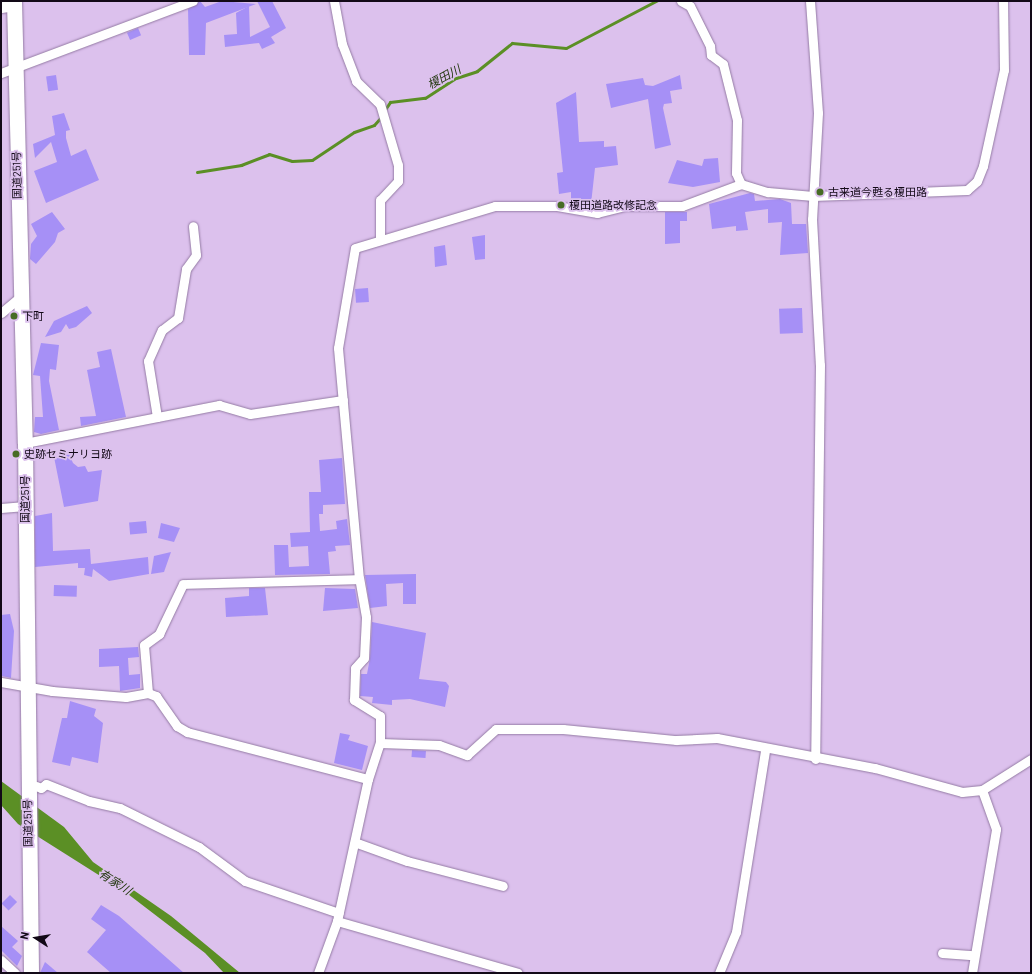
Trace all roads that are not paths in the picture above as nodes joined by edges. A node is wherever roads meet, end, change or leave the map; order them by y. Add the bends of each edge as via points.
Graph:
1 (193, 1) edge
2 (334, 1) edge
3 (681, 1) edge
4 (810, 1) edge
5 (1003, 1) edge
6 (10, 4) edge
7 (16, 68) junction
8 (1, 73) edge
9 (741, 184) junction
10 (813, 196) junction
11 (193, 226) dead end
12 (380, 239) junction
13 (22, 296) junction
14 (1, 313) edge
15 (343, 400) junction
16 (157, 417) junction
17 (25, 443) junction
18 (25, 506) junction
19 (1, 508) edge
20 (359, 579) junction
21 (1, 682) edge
22 (26, 688) junction
23 (148, 694) junction
24 (380, 743) junction
25 (765, 750) junction
26 (814, 758) junction
27 (1031, 759) edge
28 (368, 779) junction
29 (32, 783) junction
30 (982, 790) junction
31 (357, 843) junction
32 (503, 886) dead end
33 (338, 917) junction
34 (942, 953) dead end
35 (973, 955) junction
36 (1, 960) edge
37 (15, 973) edge
38 (31, 973) edge
39 (318, 973) edge
40 (518, 973) edge
41 (719, 973) edge
42 (972, 973) edge

1 - 7 street
2 - 12 street via 342,44 356,81 384,111 398,166 398,181 380,200
3 - 9 street via 690,6 710,46 711,55 723,64 737,120 736,173
4 - 10 street via 818,113
5 - 10 street via 1004,70 983,166 972,187 953,193
6 - 7 highway, 国道251号
7 - 8 street
7 - 13 highway, 国道251号
9 - 10 street via 768,192
9 - 12 street via 682,206 626,206 597,213 557,206 495,206
10 - 26 street via 820,365
11 - 16 street via 196,255 186,269 178,318 162,330 148,361
12 - 15 street via 355,248 352,260 338,348
13 - 14 street
13 - 17 highway, 国道251号
15 - 16 street via 265,413 250,414 219,406
15 - 20 street
16 - 17 street
17 - 18 highway, 国道251号
18 - 19 street
18 - 22 highway, 国道251号
20 - 23 street via 183,584 159,634 144,645
20 - 24 street via 366,617 364,658 355,668 354,700 380,716
21 - 22 street
22 - 23 street via 126,697
22 - 29 highway, 国道251号
23 - 28 street via 156,696 177,726 187,732
24 - 25 street via 439,745 467,755 496,730 533,728 676,740 717,738
24 - 28 street
25 - 26 street
25 - 41 street via 736,932
26 - 30 street via 875,768 962,792
27 - 30 street
28 - 31 street
29 - 33 street via 41,788 46,784 120,808 199,847 245,881
29 - 38 highway, 国道251号 via 28,847
30 - 35 street via 996,829
31 - 32 street via 407,861
31 - 33 street
33 - 39 street
33 - 40 street
34 - 35 street
35 - 42 street
36 - 37 street

